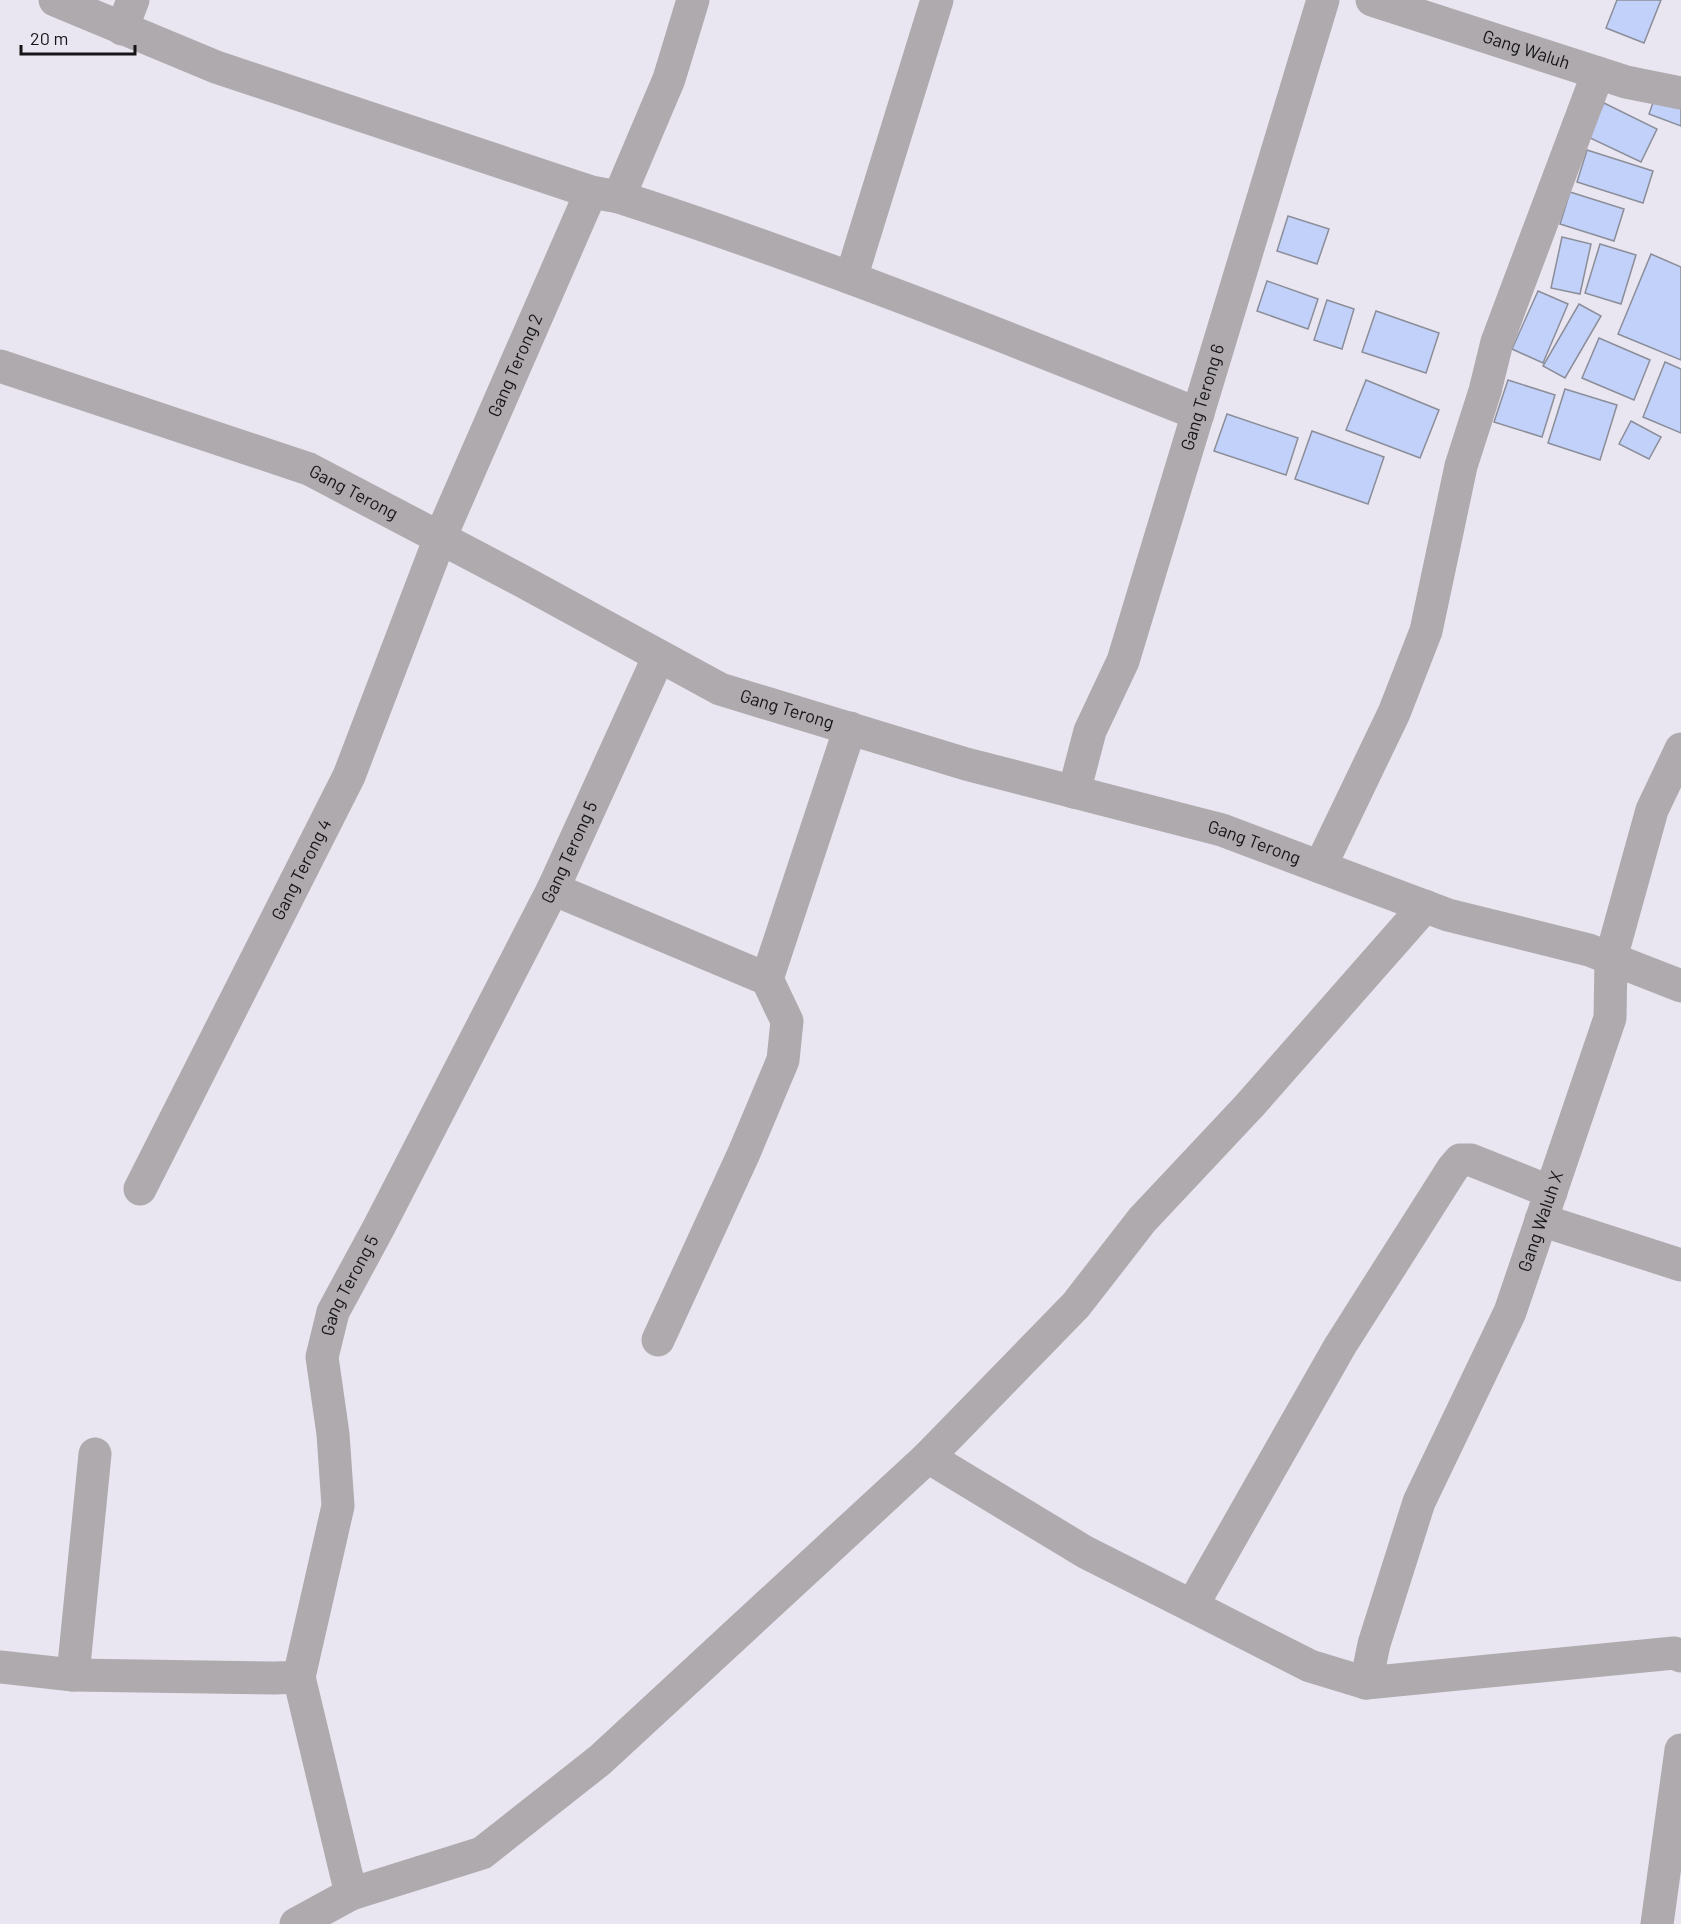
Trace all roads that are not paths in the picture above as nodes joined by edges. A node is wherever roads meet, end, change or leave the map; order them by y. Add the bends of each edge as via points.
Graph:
1 (55, 0) edge
2 (693, 0) edge
3 (937, 0) edge
4 (1323, 0) edge
5 (1372, 0) edge
6 (127, 15) edge
7 (1598, 73) junction
8 (1681, 93) edge
9 (605, 195) junction
10 (851, 278) junction
11 (0, 366) edge
12 (1198, 414) junction
13 (440, 538) junction
14 (659, 656) junction
15 (850, 728) junction
16 (1681, 749) edge
17 (1074, 792) junction
18 (1320, 867) junction
19 (554, 889) junction
20 (1425, 906) junction
21 (1611, 958) junction
22 (767, 979) junction
23 (1681, 986) edge
24 (140, 1189) dead end
25 (1546, 1206) junction
26 (1681, 1265) edge
27 (658, 1340) dead end
28 (95, 1454) dead end
29 (928, 1457) junction
30 (1192, 1606) junction
31 (1681, 1656) edge
32 (0, 1667) edge
33 (73, 1675) junction
34 (299, 1677) junction
35 (1366, 1683) junction
36 (1681, 1750) edge
37 (351, 1894) junction
38 (296, 1924) edge
39 (1657, 1924) edge

1 - 6 street
2 - 9 street, Gang Terong 2 via 669,79
3 - 10 street
4 - 12 street, Gang Terong 6
5 - 7 street, Gang Waluh
6 - 9 street via 216,67
7 - 8 street, Gang Waluh
7 - 18 street via 1497,342 1461,466 1426,631 1394,713
9 - 10 street via 697,222
9 - 13 street, Gang Terong 2
10 - 12 street
11 - 13 street, Gang Terong via 309,469
12 - 17 street, Gang Terong 6 via 1123,661 1090,731
13 - 14 street, Gang Terong
13 - 24 street, Gang Terong 4 via 349,776
14 - 15 street, Gang Terong via 720,689
14 - 19 street, Gang Terong 5
15 - 17 street, Gang Terong
15 - 22 street
16 - 21 street, Gang Waluh X via 1652,810
17 - 18 street, Gang Terong via 1222,830
18 - 20 street, Gang Terong
19 - 22 street
19 - 34 street, Gang Terong 5 via 333,1312 322,1357 338,1506
20 - 21 street, Gang Terong
20 - 29 street via 1250,1105 1142,1220 1076,1305
21 - 23 street, Gang Terong
21 - 25 street, Gang Waluh X via 1610,1018
22 - 27 street via 787,1021 783,1060
25 - 26 street
25 - 30 street via 1471,1160 1460,1160 1340,1346
25 - 35 street, Gang Waluh X via 1510,1312 1419,1502 1374,1644
28 - 33 street
29 - 30 street via 1085,1552
29 - 37 street via 600,1760 482,1853
30 - 35 street via 1310,1666
31 - 35 street via 1674,1653
32 - 33 street
33 - 34 street
34 - 37 street
36 - 39 street
37 - 38 street

